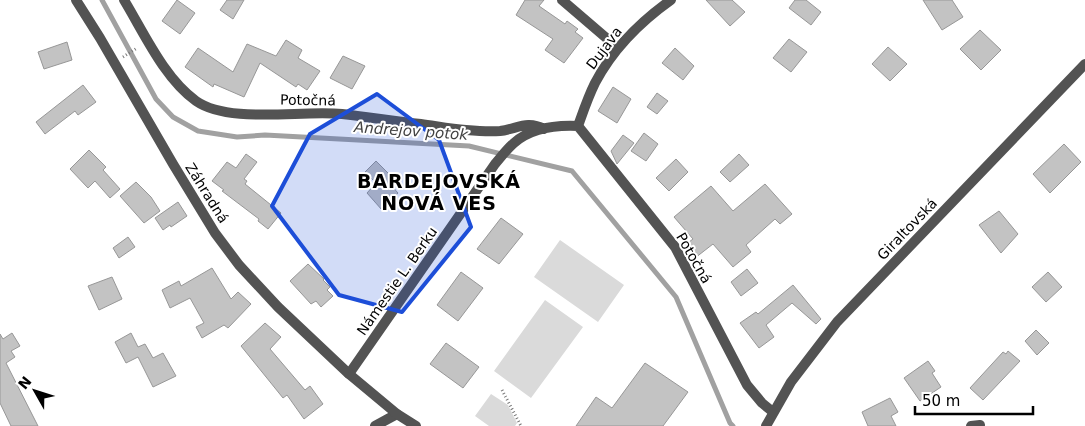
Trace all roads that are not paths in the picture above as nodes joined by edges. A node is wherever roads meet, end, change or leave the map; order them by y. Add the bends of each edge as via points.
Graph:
1 (76, 0) edge
2 (124, 0) edge
3 (562, 0) edge
4 (670, 0) edge
5 (618, 48) junction
6 (1085, 64) edge
7 (578, 126) junction
8 (544, 129) junction
9 (350, 374) junction
10 (773, 412) junction
11 (397, 414) junction
12 (375, 426) edge
13 (416, 426) edge
14 (766, 426) edge

1 - 9 street, Záhradná via 215,233 257,286
2 - 8 street, Potočná via 173,80 192,98 212,109 253,114 339,114 464,130 499,131 530,124
3 - 5 street
4 - 5 street, Dujava via 647,17
5 - 7 street, Dujava via 595,83
6 - 10 street, Giraltovská via 857,300 804,364
7 - 8 street, Námestie L. Berku
7 - 10 street, Potočná via 675,247 747,385
8 - 9 street, Námestie L. Berku via 514,143 495,164
9 - 11 street
10 - 14 street, Giraltovská
11 - 12 street
11 - 13 street

